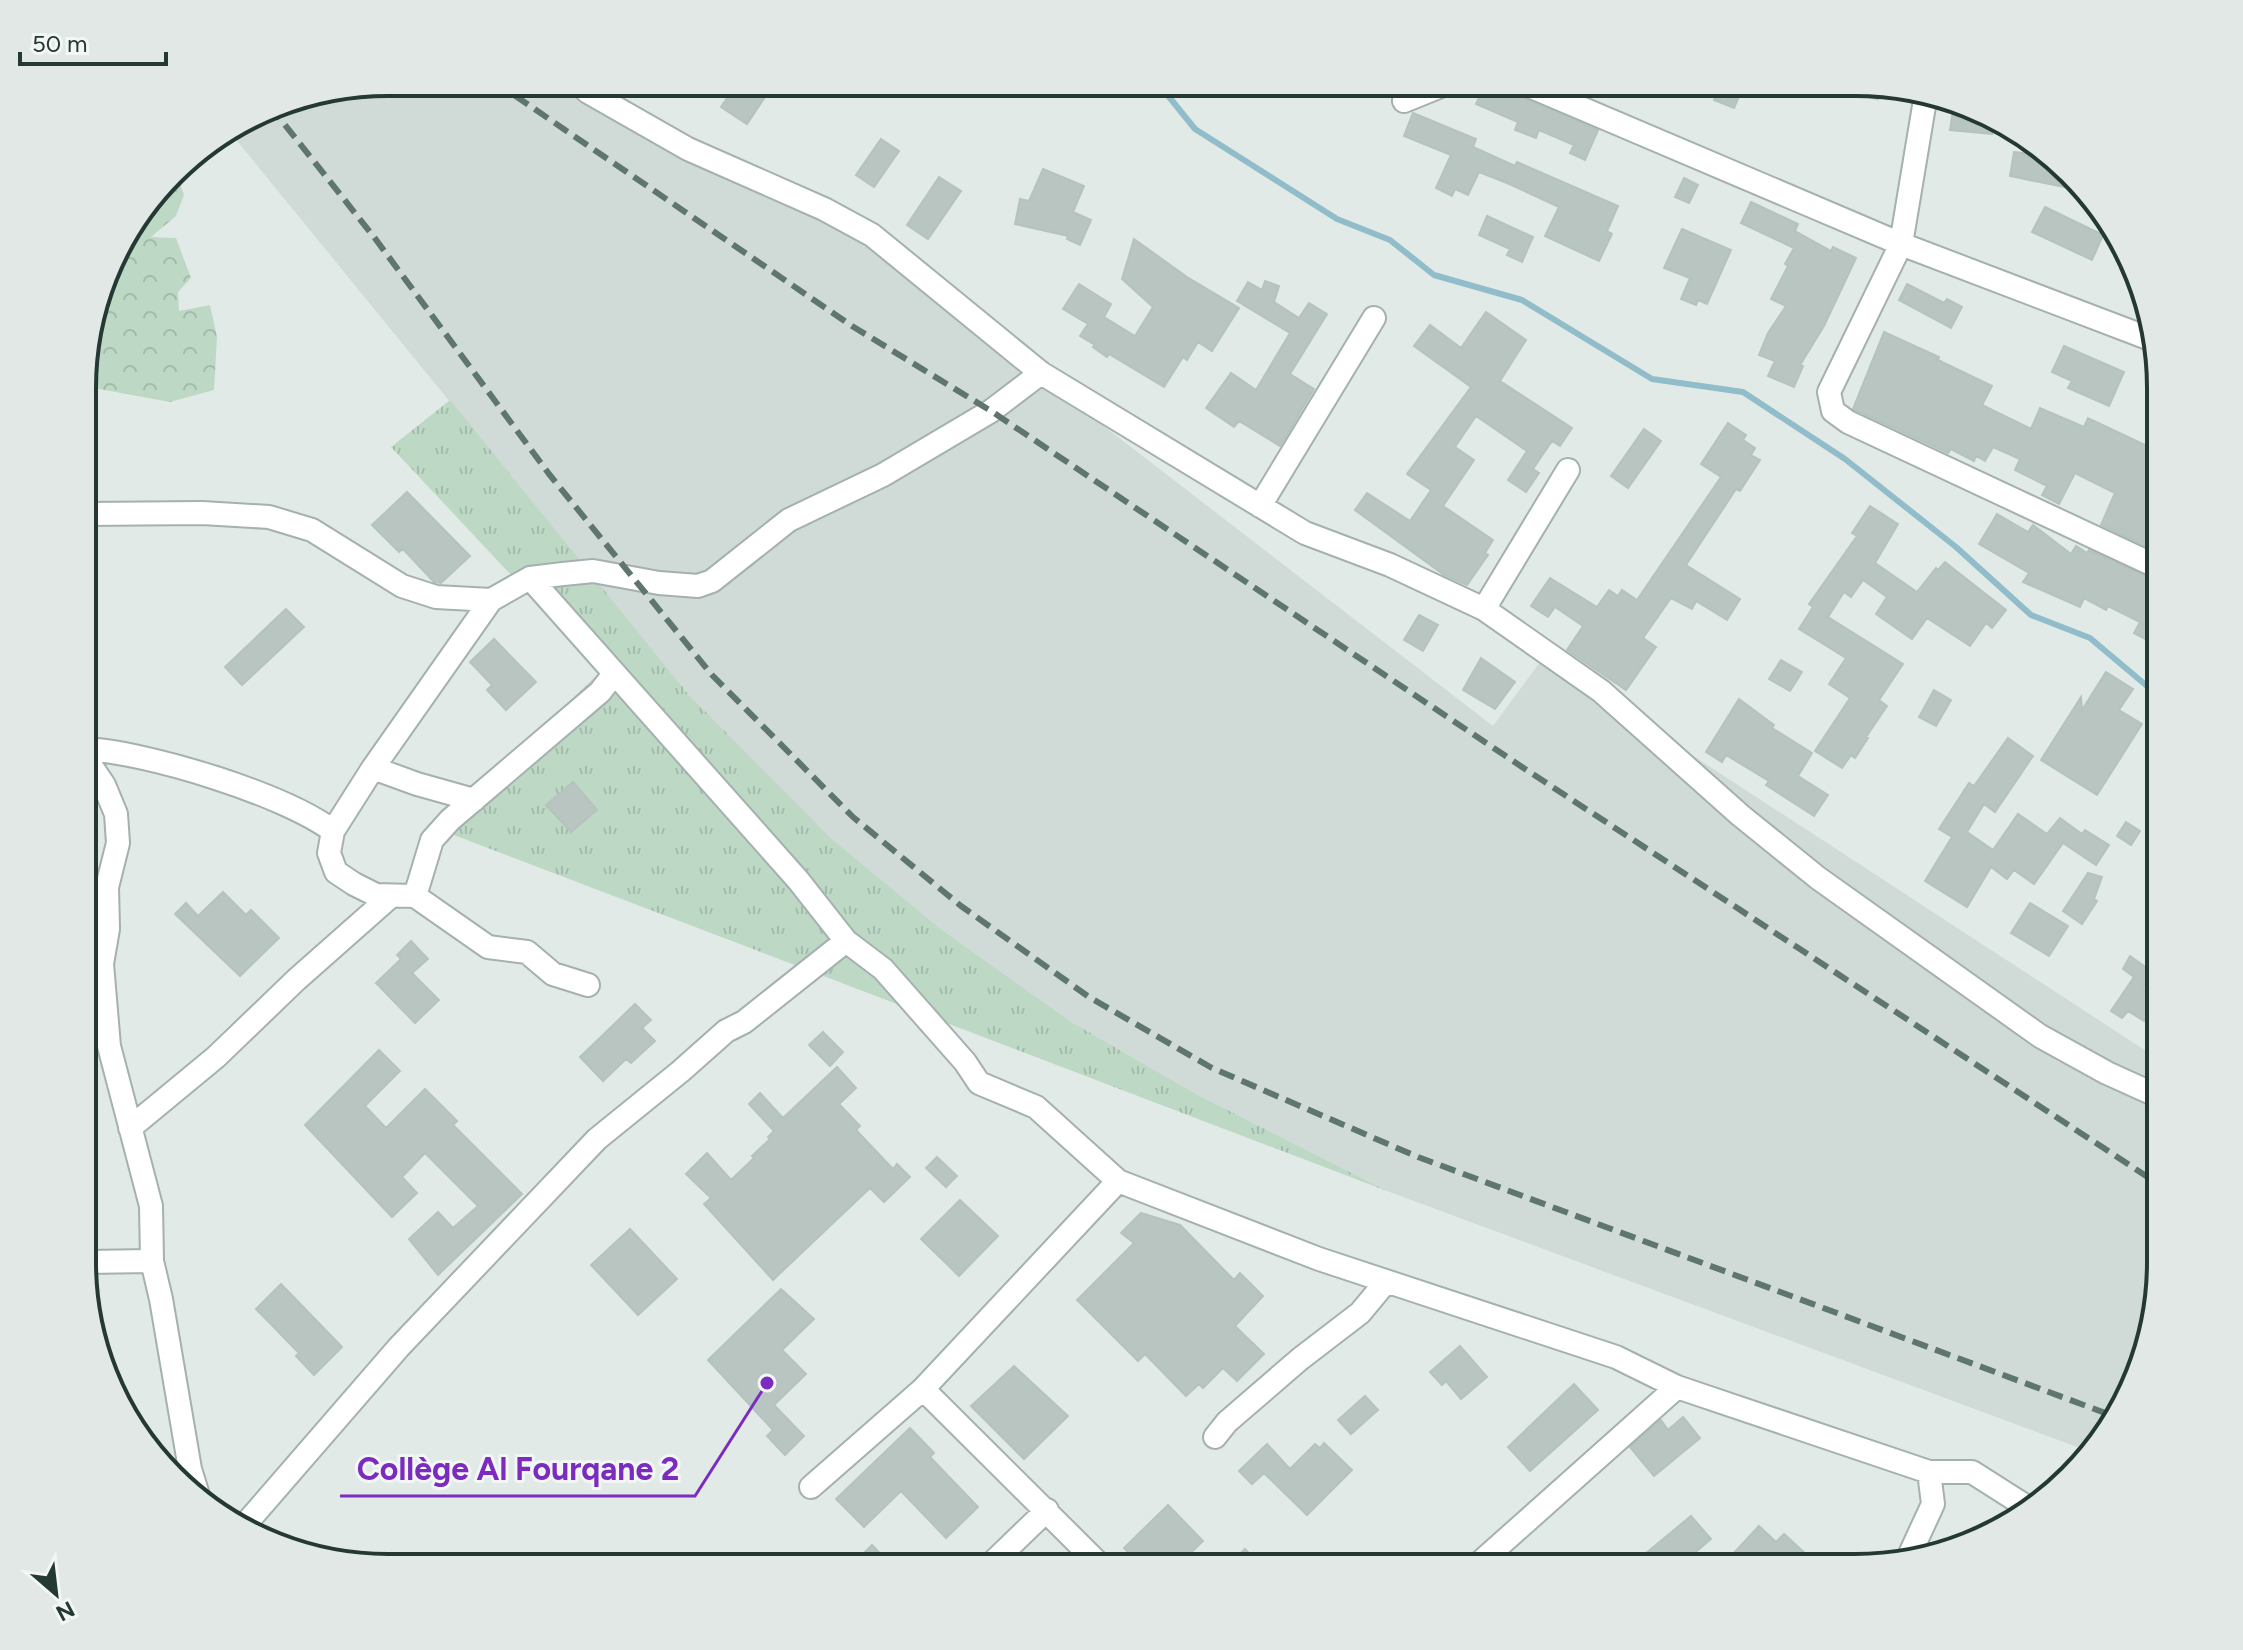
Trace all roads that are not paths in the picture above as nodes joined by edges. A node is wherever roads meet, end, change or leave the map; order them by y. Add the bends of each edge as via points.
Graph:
1 (595, 96) edge
2 (1416, 96) edge
3 (1553, 96) edge
4 (1404, 101) dead end
5 (1924, 105) edge
6 (1901, 244) junction
7 (1374, 318) dead end
8 (2142, 336) edge
9 (1041, 373) junction
10 (1568, 470) dead end
11 (1260, 506) junction
12 (96, 514) edge
13 (2147, 562) edge
14 (530, 578) junction
15 (491, 600) junction
16 (1484, 609) junction
17 (614, 674) junction
18 (96, 751) edge
19 (373, 768) junction
20 (96, 773) edge
21 (474, 800) junction
22 (333, 831) junction
23 (391, 896) junction
24 (415, 896) junction
25 (846, 941) junction
26 (588, 985) dead end
27 (2147, 1091) edge
28 (130, 1128) junction
29 (1118, 1181) junction
30 (152, 1261) junction
31 (96, 1262) edge
32 (1385, 1283) junction
33 (1677, 1387) junction
34 (923, 1389) junction
35 (1215, 1437) dead end
36 (1929, 1472) junction
37 (194, 1481) edge
38 (811, 1487) dead end
39 (2020, 1503) edge
40 (1047, 1510) junction
41 (250, 1519) edge
42 (1913, 1548) edge
43 (1001, 1554) edge
44 (1089, 1554) edge
45 (1490, 1554) edge

1 - 9 street via 688,149 872,235
2 - 4 street
3 - 6 street
5 - 6 street
6 - 8 street
6 - 13 street via 1829,392 1833,411
7 - 11 street
9 - 11 street
9 - 14 street via 991,411 883,475 789,520 712,581 698,586 659,583 593,571
10 - 16 street
11 - 16 street via 1305,533
12 - 15 street via 269,517 312,530 402,586 436,597
14 - 15 street
14 - 17 street
15 - 19 street
16 - 27 street via 1601,691 1818,878 2040,1036
17 - 21 street via 600,692
17 - 25 street
18 - 22 street via 192,771 304,812
19 - 21 street
19 - 22 street
20 - 28 street via 116,814 118,843 107,887 102,964 109,1046
21 - 24 street via 432,840
22 - 23 street via 329,853 336,872 376,895
23 - 24 street
23 - 28 street via 216,1057
24 - 26 street via 488,947 527,952 553,974
25 - 29 street via 883,969 979,1083 1036,1107
25 - 41 street via 726,1031 597,1139 399,1347
28 - 30 street via 151,1206
29 - 32 street
29 - 34 street
30 - 31 street
30 - 37 street
32 - 33 street via 1616,1357
32 - 35 street via 1360,1313 1300,1359
33 - 36 street
33 - 45 street
34 - 38 street
34 - 40 street
36 - 39 street via 1972,1472
36 - 42 street via 1933,1504
40 - 43 street
40 - 44 street

